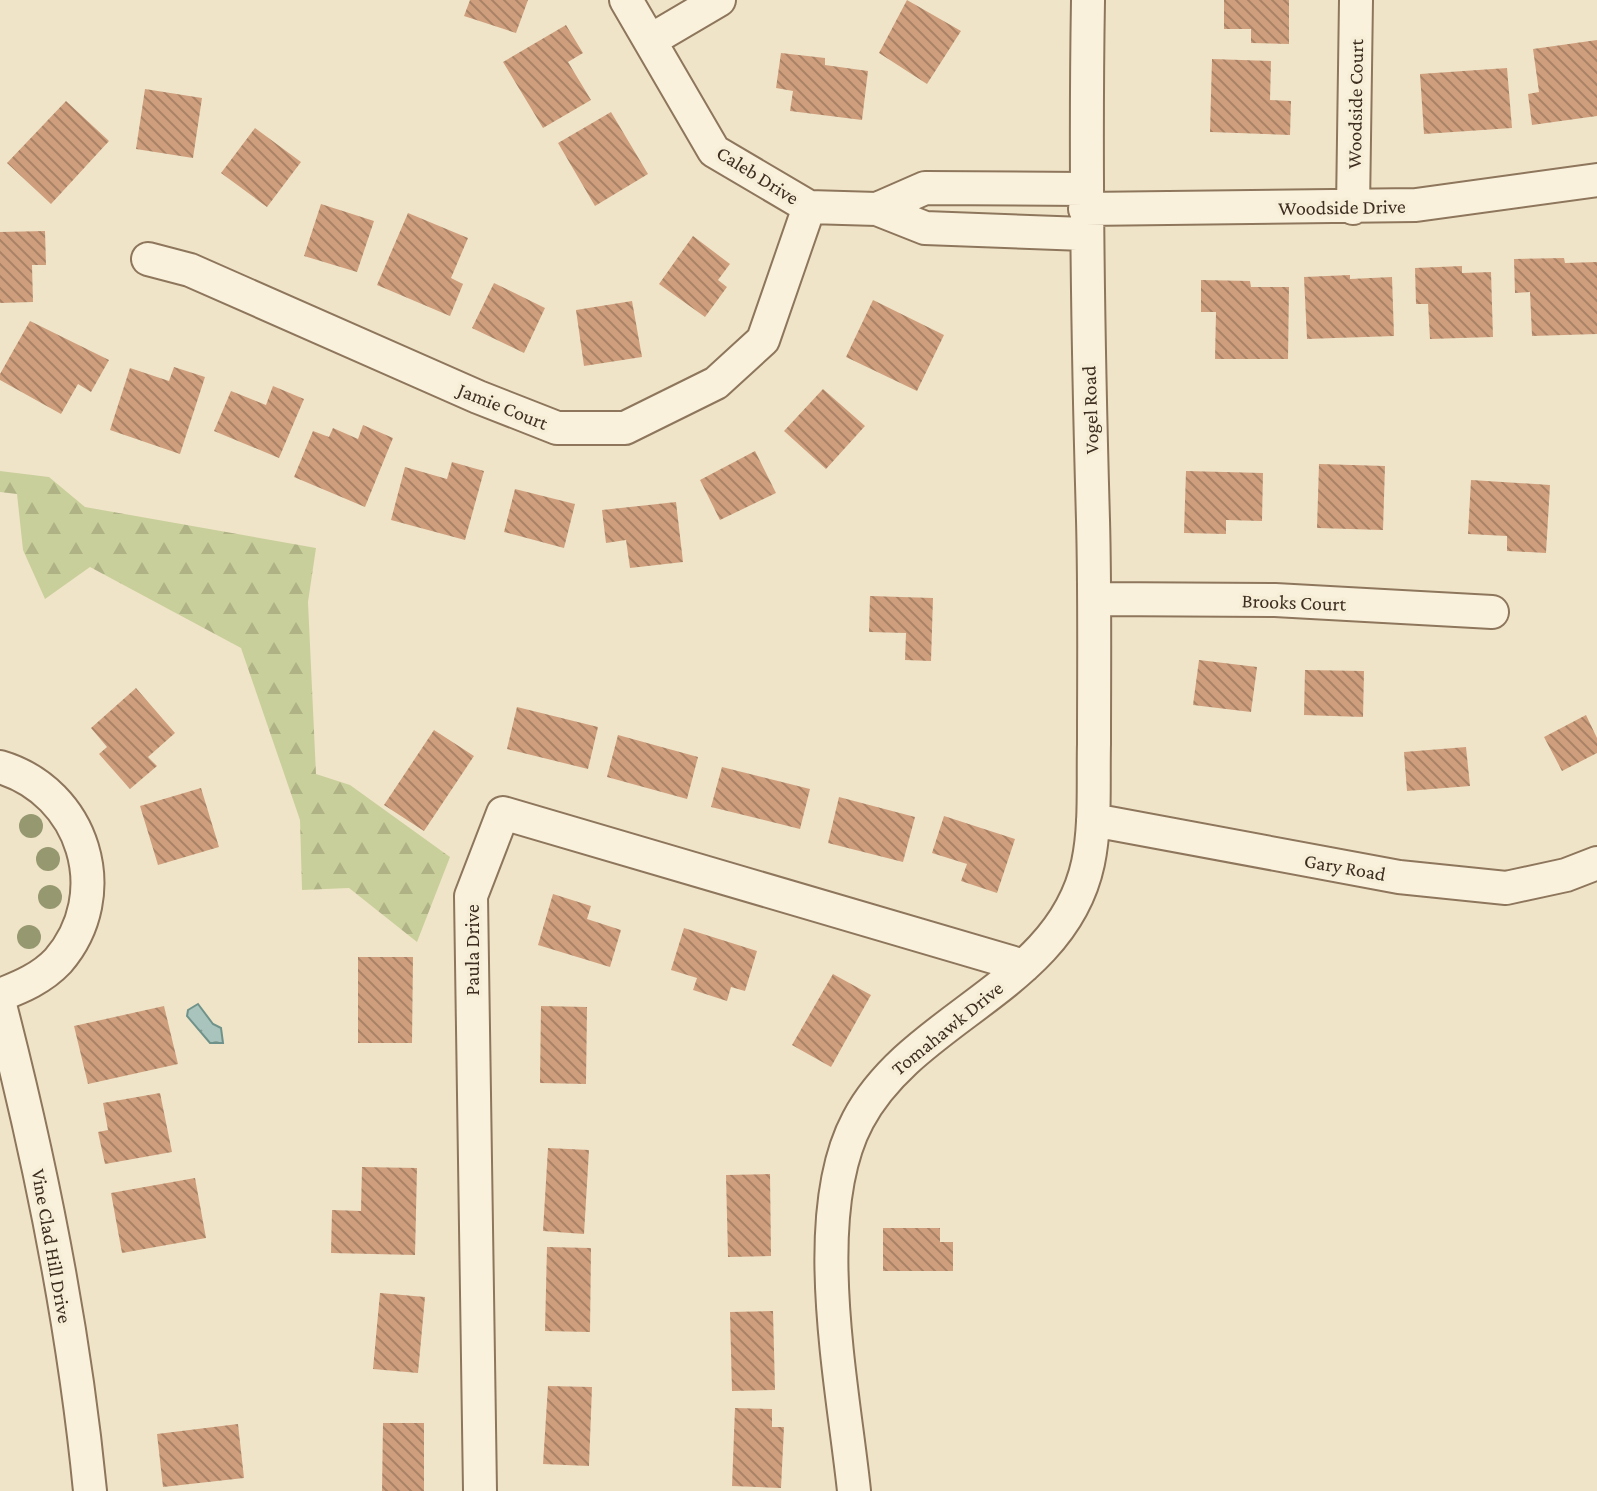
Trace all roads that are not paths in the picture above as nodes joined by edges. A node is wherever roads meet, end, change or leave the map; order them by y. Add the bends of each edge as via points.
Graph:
1 (626, 0) edge
2 (719, 0) edge
3 (1088, 0) edge
4 (1356, 0) edge
5 (651, 40) junction
6 (1597, 180) edge
7 (809, 207) junction
8 (1353, 208) junction
9 (877, 209) junction
10 (1085, 211) junction
11 (148, 259) dead end
12 (1095, 599) junction
13 (1492, 612) dead end
14 (0, 767) edge
15 (1093, 820) junction
16 (1597, 863) edge
17 (1024, 966) junction
18 (0, 995) edge
19 (0, 1005) edge
20 (90, 1491) edge
21 (480, 1491) edge
22 (854, 1491) edge

1 - 5 street, Caleb Drive
2 - 5 street
3 - 10 street, Vogel Road
4 - 8 street, Woodside Court
5 - 7 street, Caleb Drive via 714,151
6 - 8 street, Woodside Drive via 1416,205
7 - 9 street, Caleb Drive
7 - 11 street, Jamie Court via 763,340 716,383 625,428 557,428 190,270
8 - 10 street, Woodside Drive
9 - 10 street, Caleb Drive via 925,228
9 - 10 street, Caleb Drive via 925,188
10 - 12 street, Vogel Road
12 - 13 street, Brooks Court via 1275,600
12 - 15 street, Vogel Road
14 - 18 street via 35,783 61,806 83,845 88,866 87,901 77,933 57,962
15 - 16 street, Gary Road via 1399,877 1506,888
15 - 17 street, Tomahawk Drive via 1077,898 1052,938
17 - 21 street, Paula Drive via 503,813 471,896
17 - 22 street, Tomahawk Drive via 882,1082 857,1121 841,1162 832,1259
19 - 20 street, Vine Clad Hill Drive via 55,1249

